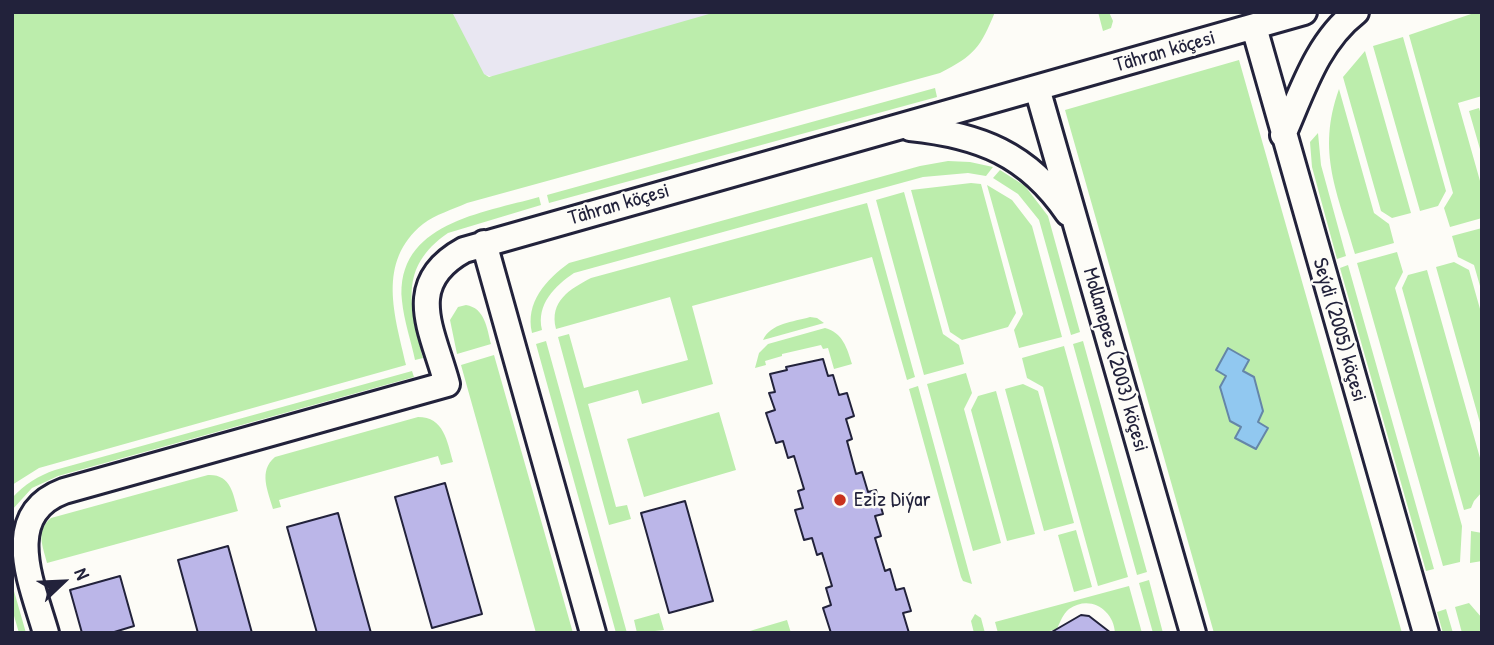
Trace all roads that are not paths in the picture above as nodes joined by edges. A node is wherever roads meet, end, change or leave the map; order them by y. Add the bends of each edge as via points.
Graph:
1 (1304, 12) edge
2 (1356, 12) edge
3 (1254, 27) junction
4 (1037, 88) junction
5 (899, 127) junction
6 (1283, 135) junction
7 (1077, 226) junction
8 (484, 243) junction
9 (46, 633) edge
10 (593, 633) edge
11 (1193, 633) edge
12 (1426, 633) edge

1 - 3 street, Tähran köçesi
2 - 6 street via 1322,50
3 - 4 street, Tähran köçesi
3 - 6 street, Seýdi (2005) köçesi
4 - 5 street, Tähran köçesi
4 - 7 street, Mollanepes (2003) köçesi
5 - 7 street via 937,131 997,147 1033,171
5 - 8 street, Tähran köçesi
6 - 12 street, Seýdi (2005) köçesi
7 - 11 street, Mollanepes (2003) köçesi
8 - 9 street, Tähran köçesi via 453,256 429,284 427,313 447,384 64,491 36,507 24,545
8 - 10 street

